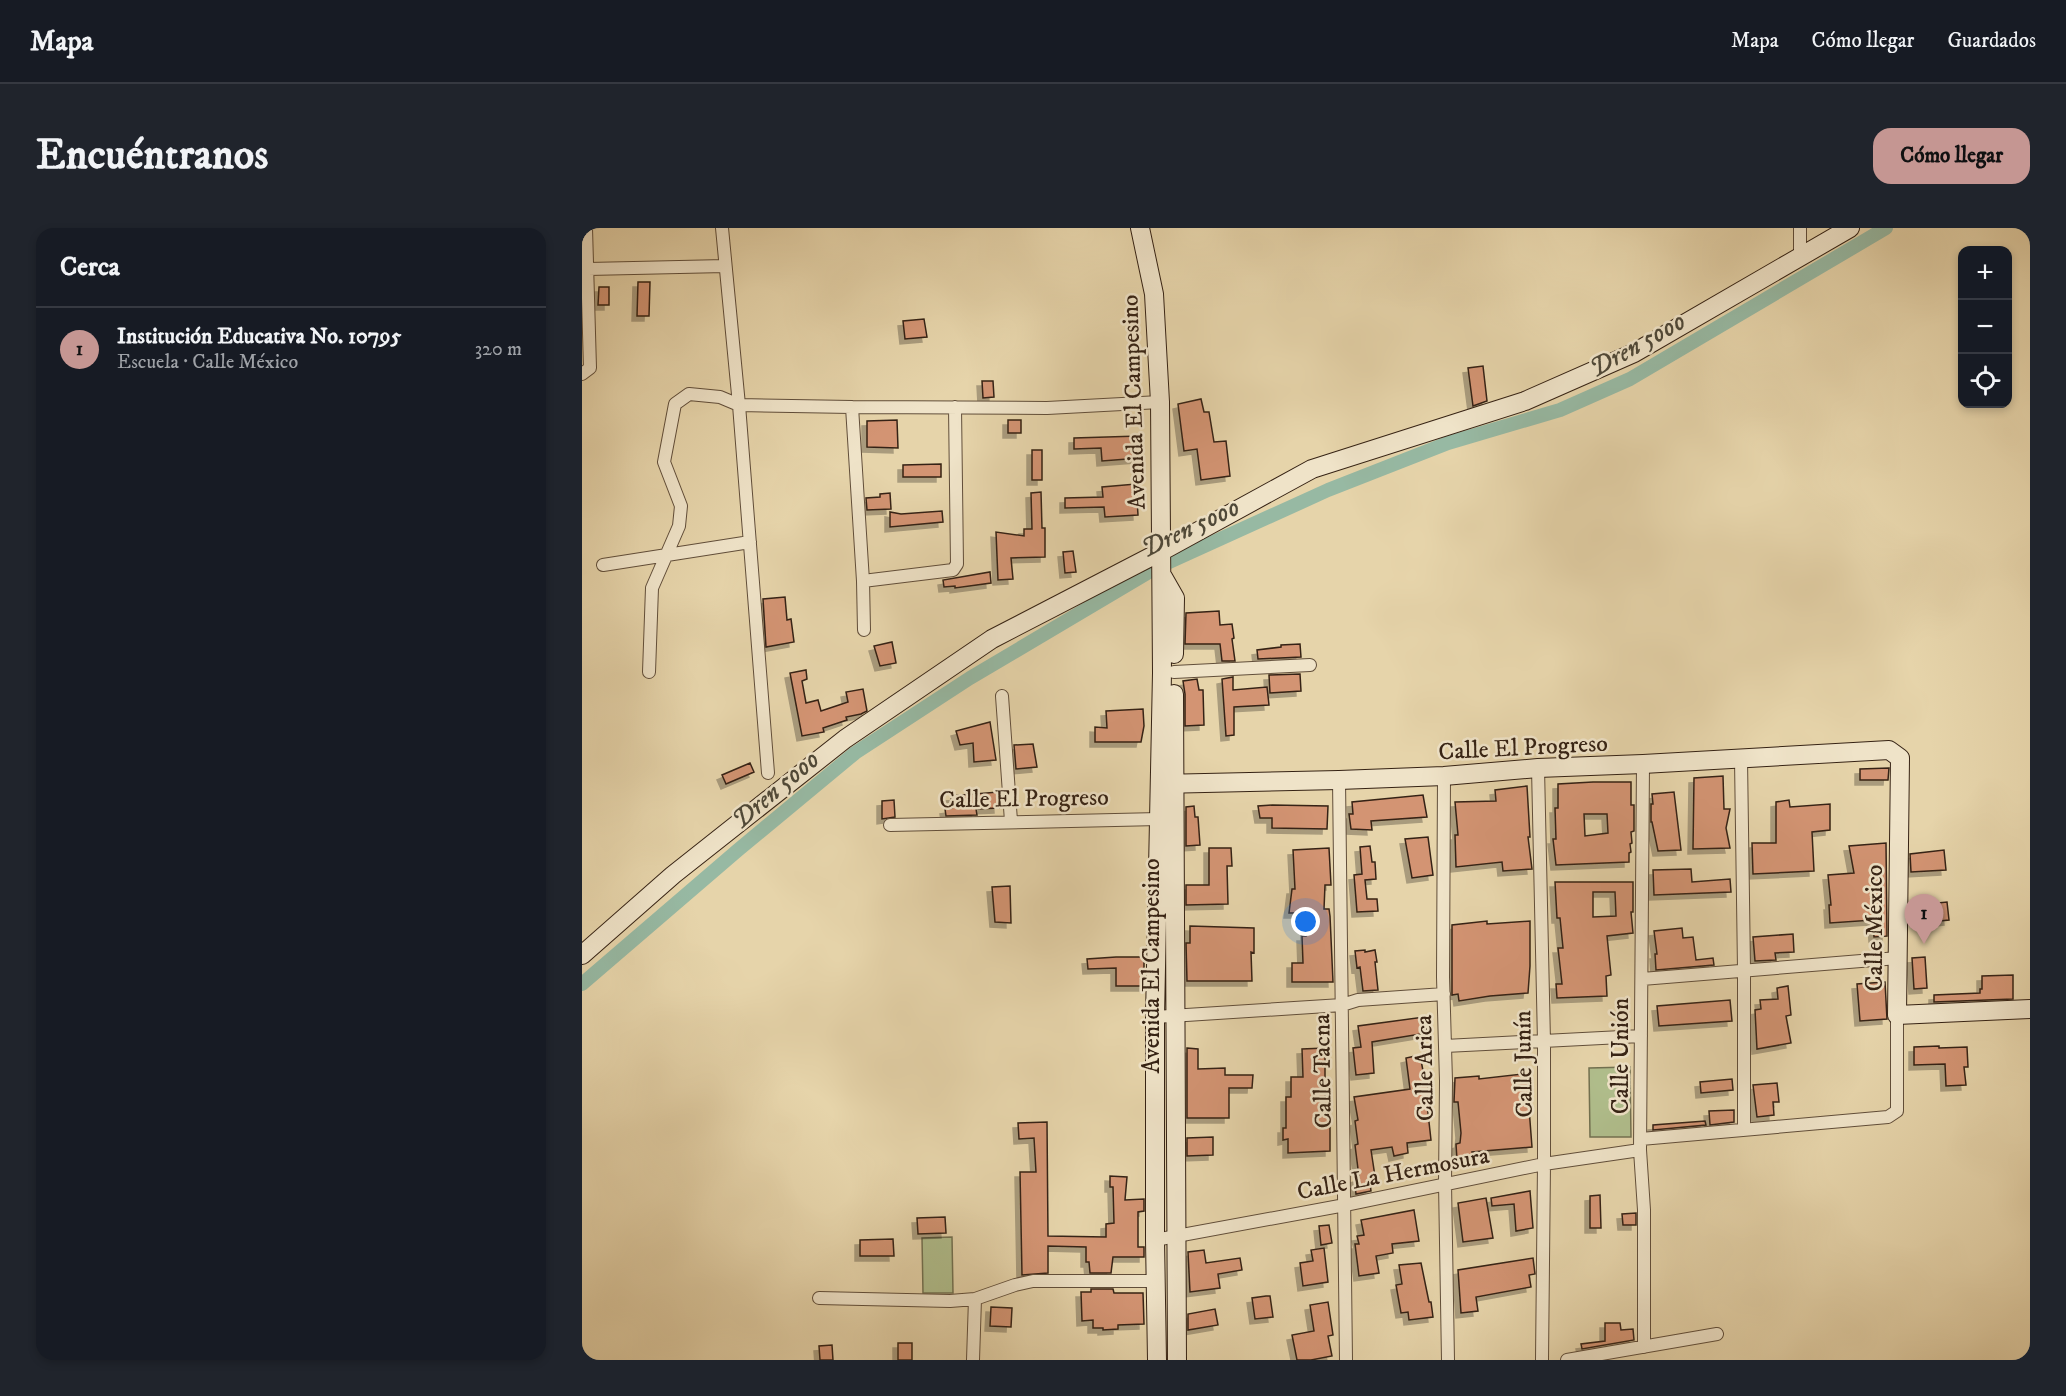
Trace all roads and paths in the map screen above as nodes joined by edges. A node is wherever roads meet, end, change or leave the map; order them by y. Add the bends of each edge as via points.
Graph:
1 (586, 228) edge
2 (722, 228) edge
3 (1140, 228) edge
4 (1800, 228) edge
5 (1850, 228) edge
6 (1800, 257) junction
7 (725, 266) junction
8 (588, 269) junction
9 (582, 374) edge
10 (1160, 402) junction
11 (739, 405) junction
12 (852, 406) junction
13 (955, 407) junction
14 (750, 542) junction
15 (1162, 552) junction
16 (666, 555) junction
17 (603, 565) dead end
18 (1162, 575) junction
19 (863, 581) junction
20 (864, 630) dead end
21 (1310, 665) dead end
22 (649, 672) dead end
23 (1174, 672) junction
24 (1002, 696) dead end
25 (1889, 750) joint
26 (1741, 759) junction
27 (1643, 764) junction
28 (1538, 768) junction
29 (768, 773) dead end
30 (1444, 776) junction
31 (1339, 780) junction
32 (1167, 784) junction
33 (1159, 819) junction
34 (1011, 821) junction
35 (890, 825) dead end
36 (582, 955) edge
37 (1898, 958) junction
38 (1744, 969) junction
39 (1642, 979) junction
40 (1444, 994) junction
41 (1342, 1005) junction
42 (2030, 1009) edge
43 (1175, 1015) junction
44 (1897, 1015) junction
45 (1155, 1017) junction
46 (1641, 1036) junction
47 (1544, 1042) junction
48 (1445, 1046) junction
49 (1897, 1111) joint
50 (1744, 1129) junction
51 (1641, 1145) junction
52 (1544, 1164) junction
53 (1445, 1183) junction
54 (1345, 1205) junction
55 (1176, 1236) junction
56 (1155, 1240) junction
57 (1156, 1281) junction
58 (819, 1298) dead end
59 (975, 1299) junction
60 (1717, 1334) dead end
61 (1644, 1347) junction
62 (973, 1360) edge
63 (1157, 1360) edge
64 (1177, 1360) edge
65 (1347, 1360) edge
66 (1448, 1360) edge
67 (1542, 1360) edge
68 (1567, 1360) edge

1 - 8 street
2 - 7 street
3 - 10 street, Avenida El Campesino via 1155,294
4 - 6 street
5 - 6 street
6 - 15 street via 1634,353 1525,401 1312,469
7 - 8 street
7 - 11 street
8 - 9 street via 590,368
10 - 13 street via 1047,408
10 - 15 street, Avenida El Campesino
11 - 12 street
11 - 14 street
11 - 16 street via 720,397 689,394 675,404 664,462 681,507 680,526
12 - 13 street
12 - 19 street
13 - 19 street via 957,564 953,570
14 - 16 street
14 - 29 street
15 - 18 street, Avenida El Campesino
15 - 36 street via 992,639 845,739 673,875
16 - 17 street
16 - 22 street via 652,588
18 - 23 street, Avenida El Campesino via 1175,598
18 - 32 street, Avenida El Campesino
19 - 20 street
21 - 23 street
23 - 32 street, Avenida El Campesino
24 - 34 street
25 - 26 street, Calle El Progreso
25 - 37 street, Calle México via 1900,758
26 - 27 street, Calle El Progreso
26 - 38 street
27 - 28 street, Calle El Progreso
27 - 39 street, Calle Unión
28 - 30 street, Calle El Progreso
28 - 47 street, Calle Junín
30 - 31 street, Calle El Progreso
30 - 40 street, Calle Arica
31 - 32 street, Calle El Progreso
31 - 41 street, Calle Tacna
32 - 33 street, Avenida El Campesino
32 - 43 street, Avenida El Campesino
33 - 34 street, Calle El Progreso
33 - 45 street, Avenida El Campesino
34 - 35 street, Calle El Progreso
37 - 38 street
37 - 44 street, Calle México
38 - 39 street
38 - 50 street
39 - 46 street, Calle Unión
40 - 41 street via 1358,1000
40 - 48 street, Calle Arica
41 - 43 street
41 - 54 street, Calle Tacna
42 - 44 street
43 - 45 street
43 - 55 street, Avenida El Campesino
44 - 49 street, Calle México
45 - 56 street, Avenida El Campesino
46 - 47 street
46 - 51 street, Calle Unión
47 - 48 street
47 - 52 street, Calle Junín
48 - 53 street, Calle Arica
49 - 50 street, Calle La Hermosura via 1882,1118
50 - 51 street, Calle La Hermosura
51 - 52 street, Calle La Hermosura
51 - 61 street, Calle Unión
52 - 53 street, Calle La Hermosura
52 - 67 street, Calle Junín
53 - 54 street, Calle La Hermosura
53 - 66 street, Calle Arica
54 - 55 street, Calle La Hermosura
54 - 65 street, Calle Tacna
55 - 56 street, Calle La Hermosura
55 - 64 street, Avenida El Campesino
56 - 57 street, Avenida El Campesino
57 - 59 street via 1033,1281
57 - 63 street, Avenida El Campesino
58 - 59 street
59 - 62 street
60 - 61 street
61 - 68 street

